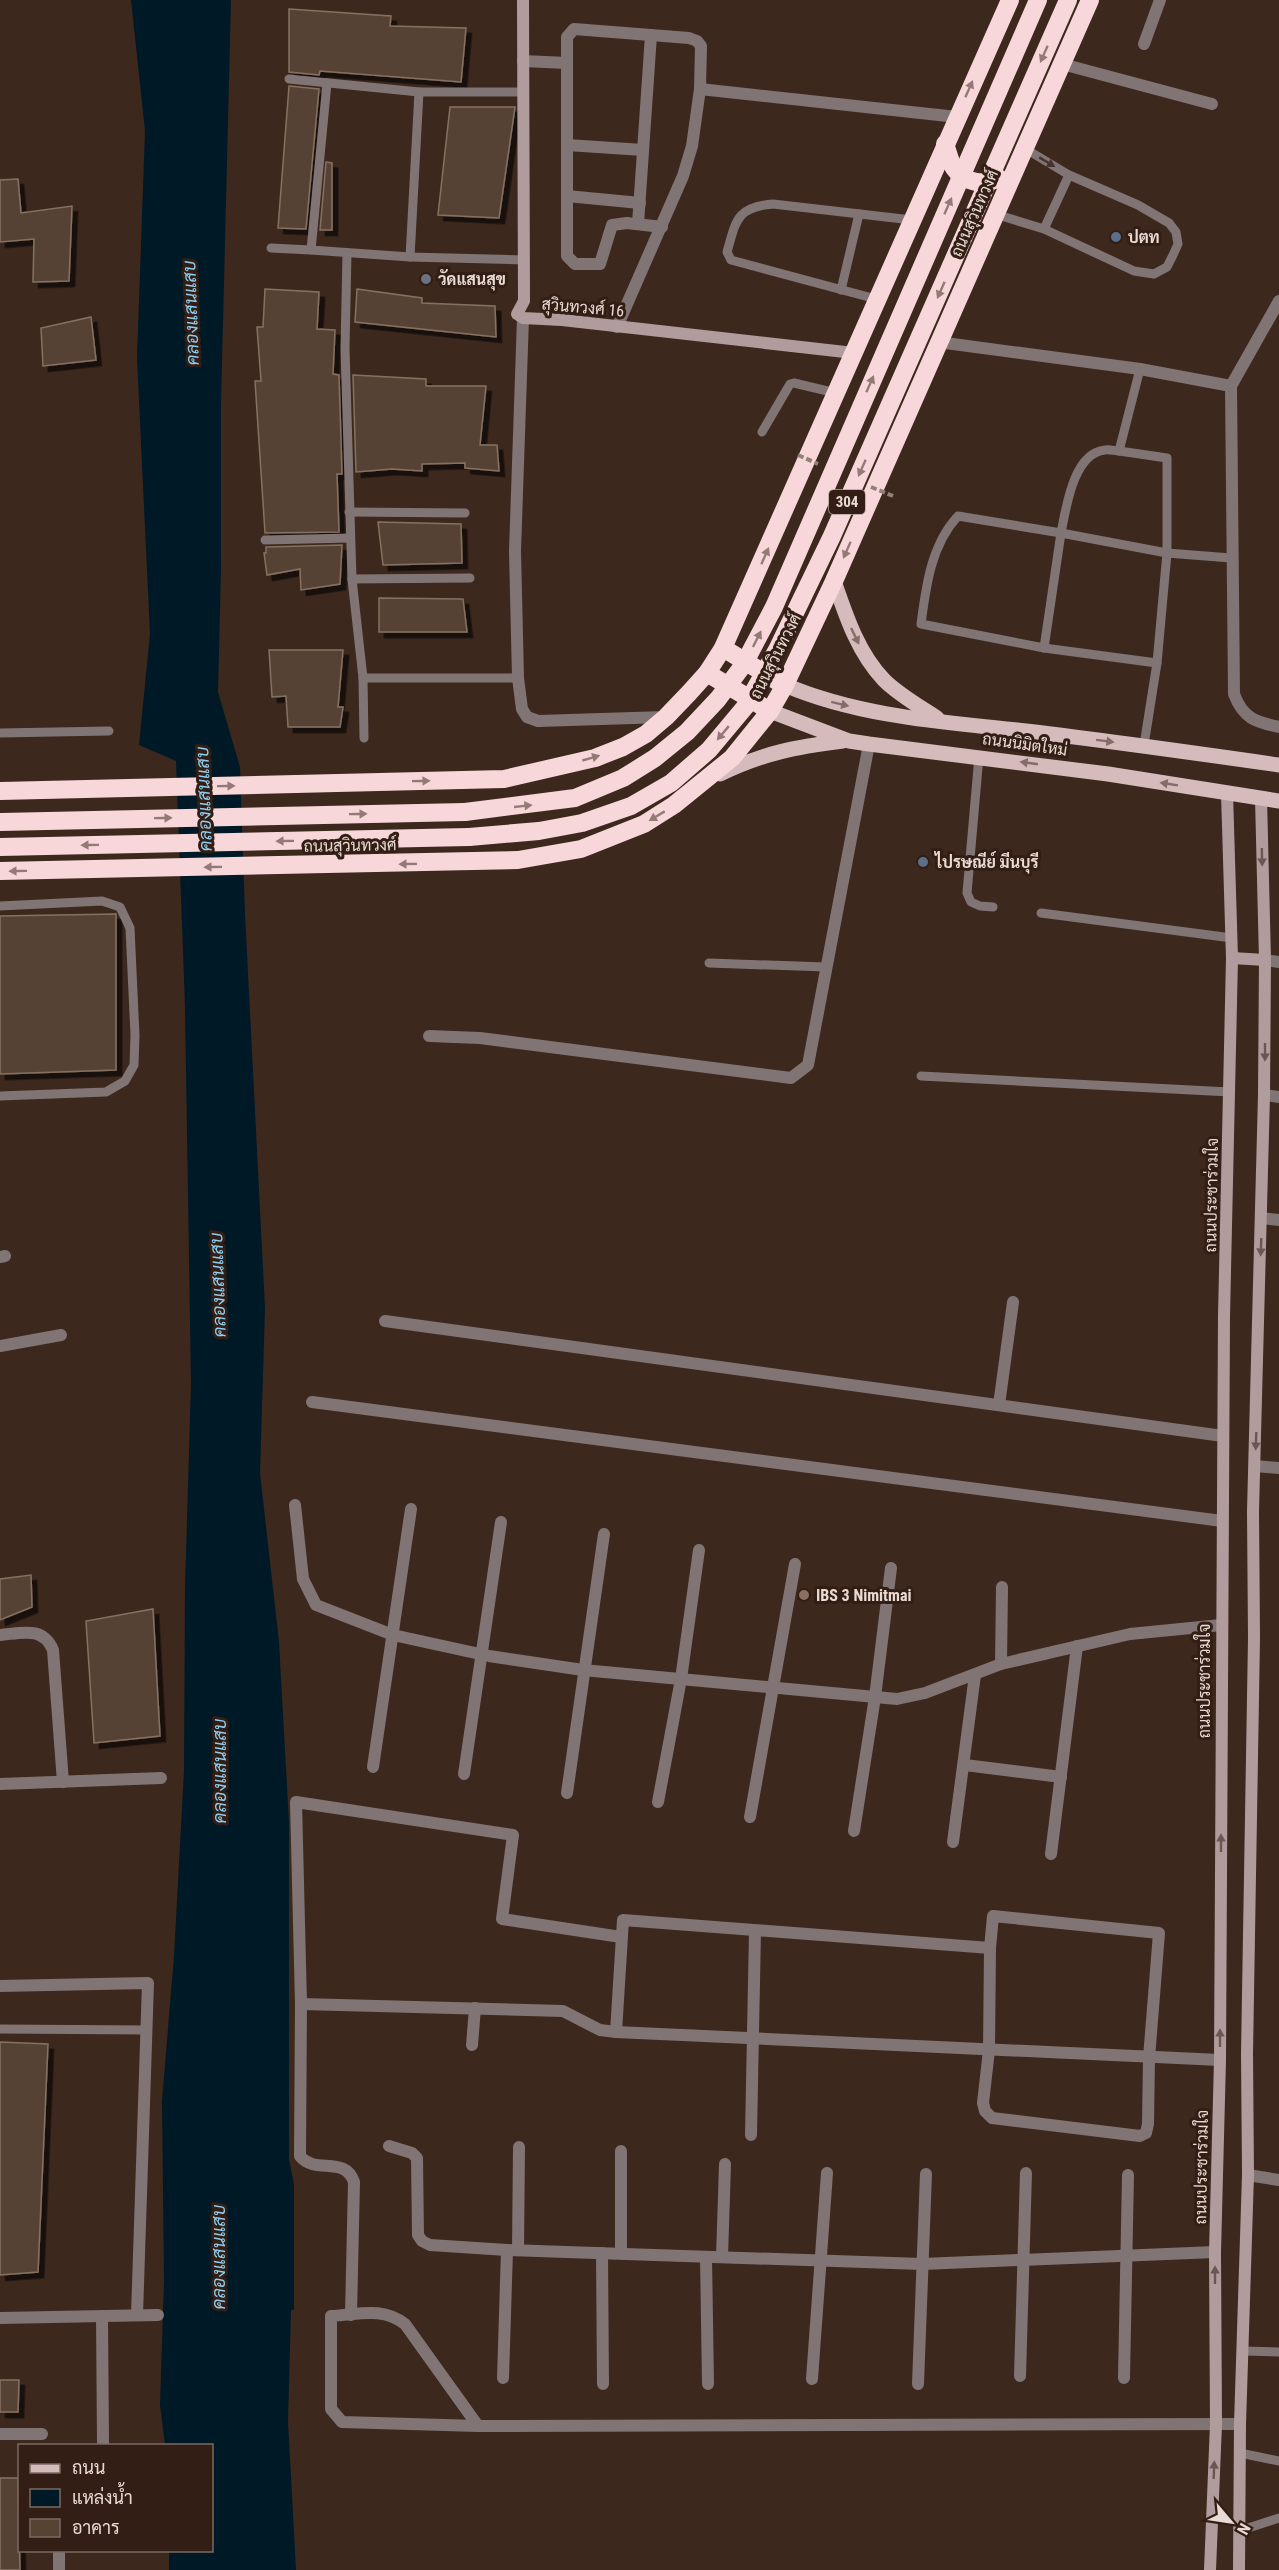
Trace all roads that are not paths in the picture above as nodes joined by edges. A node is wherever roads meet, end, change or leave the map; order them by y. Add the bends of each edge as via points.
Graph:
1 (522, 0) edge
2 (1010, 0) edge
3 (1038, 0) edge
4 (1068, 0) edge
5 (1090, 0) edge
6 (1160, 0) edge
7 (651, 35) junction
8 (1144, 44) dead end
9 (523, 61) junction
10 (567, 63) junction
11 (1062, 64) junction
12 (289, 79) dead end
13 (327, 83) junction
14 (699, 89) junction
15 (419, 92) junction
16 (524, 92) junction
17 (1212, 104) dead end
18 (957, 117) junction
19 (945, 144) junction
20 (567, 145) junction
21 (1024, 148) junction
22 (643, 150) junction
23 (1014, 170) junction
24 (1069, 175) junction
25 (567, 196) junction
26 (640, 203) junction
27 (859, 214) junction
28 (995, 214) junction
29 (912, 220) junction
30 (638, 224) junction
31 (662, 227) junction
32 (1044, 229) junction
33 (271, 248) dead end
34 (311, 250) junction
35 (347, 253) junction
36 (410, 257) junction
37 (525, 260) junction
38 (841, 290) junction
39 (876, 299) junction
40 (1279, 301) edge
41 (523, 318) junction
42 (617, 327) junction
43 (938, 342) junction
44 (854, 353) junction
45 (1140, 369) junction
46 (1231, 390) junction
47 (836, 393) junction
48 (762, 432) dead end
49 (1119, 452) junction
50 (349, 512) junction
51 (465, 513) dead end
52 (1061, 533) junction
53 (350, 538) junction
54 (265, 540) dead end
55 (1167, 553) junction
56 (1231, 558) junction
57 (470, 578) dead end
58 (352, 579) junction
59 (834, 581) junction
60 (723, 648) junction
61 (1044, 648) junction
62 (1157, 663) junction
63 (707, 673) junction
64 (363, 678) junction
65 (518, 678) junction
66 (784, 685) junction
67 (770, 711) junction
68 (666, 717) junction
69 (943, 722) junction
70 (1279, 727) edge
71 (109, 731) dead end
72 (0, 733) edge
73 (364, 738) dead end
74 (849, 741) junction
75 (869, 744) junction
76 (1144, 745) junction
77 (979, 756) junction
78 (1279, 765) edge
79 (704, 781) junction
80 (0, 791) edge
81 (1227, 793) junction
82 (1261, 798) junction
83 (1279, 801) edge
84 (0, 822) edge
85 (0, 847) edge
86 (0, 871) edge
87 (0, 906) edge
88 (993, 907) dead end
89 (1041, 913) dead end
90 (1232, 938) junction
91 (1232, 958) junction
92 (1265, 960) junction
93 (1279, 962) edge
94 (709, 963) dead end
95 (825, 967) junction
96 (429, 1036) dead end
97 (921, 1076) dead end
98 (1230, 1092) junction
99 (1264, 1095) junction
100 (0, 1096) edge
101 (1279, 1097) edge
102 (1262, 1218) junction
103 (1279, 1220) edge
104 (1013, 1302) dead end
105 (385, 1322) dead end
106 (61, 1335) dead end
107 (0, 1346) edge
108 (312, 1402) dead end
109 (999, 1405) junction
110 (1223, 1436) junction
111 (1255, 1466) junction
112 (1279, 1468) edge
113 (295, 1505) dead end
114 (411, 1509) dead end
115 (1222, 1521) junction
116 (501, 1522) dead end
117 (604, 1533) dead end
118 (699, 1550) dead end
119 (795, 1564) dead end
120 (891, 1568) dead end
121 (1002, 1587) dead end
122 (1221, 1625) junction
123 (0, 1635) edge
124 (393, 1635) junction
125 (1077, 1646) junction
126 (481, 1654) junction
127 (1001, 1664) junction
128 (584, 1670) junction
129 (975, 1675) junction
130 (681, 1679) junction
131 (772, 1688) junction
132 (874, 1697) junction
133 (965, 1765) junction
134 (373, 1767) dead end
135 (464, 1774) dead end
136 (1061, 1777) junction
137 (160, 1778) dead end
138 (63, 1782) junction
139 (0, 1784) edge
140 (567, 1793) dead end
141 (658, 1802) dead end
142 (750, 1817) dead end
143 (854, 1831) dead end
144 (953, 1842) dead end
145 (1051, 1854) dead end
146 (755, 1931) junction
147 (621, 1938) junction
148 (990, 1948) junction
149 (0, 1986) edge
150 (301, 2004) junction
151 (475, 2008) junction
152 (0, 2029) edge
153 (147, 2030) junction
154 (616, 2032) junction
155 (754, 2039) junction
156 (472, 2045) dead end
157 (989, 2050) junction
158 (1149, 2058) junction
159 (1220, 2060) junction
160 (751, 2134) dead end
161 (389, 2146) dead end
162 (519, 2147) dead end
163 (621, 2151) dead end
164 (725, 2164) dead end
165 (827, 2173) dead end
166 (1026, 2173) dead end
167 (926, 2174) dead end
168 (1128, 2175) dead end
169 (1248, 2175) junction
170 (1279, 2180) edge
171 (513, 2250) junction
172 (1215, 2252) junction
173 (602, 2253) junction
174 (621, 2253) junction
175 (706, 2257) junction
176 (722, 2257) junction
177 (1128, 2257) junction
178 (822, 2261) junction
179 (1023, 2261) junction
180 (922, 2264) junction
181 (137, 2315) junction
182 (159, 2315) dead end
183 (351, 2315) junction
184 (102, 2316) junction
185 (0, 2318) edge
186 (1243, 2351) junction
187 (1279, 2352) edge
188 (1020, 2376) dead end
189 (503, 2378) dead end
190 (1125, 2378) dead end
191 (812, 2379) dead end
192 (603, 2384) dead end
193 (708, 2384) dead end
194 (918, 2384) dead end
195 (1216, 2424) junction
196 (1240, 2424) junction
197 (478, 2426) junction
198 (0, 2434) edge
199 (42, 2434) dead end
200 (103, 2444) dead end
201 (1240, 2453) junction
202 (1279, 2461) edge
203 (1279, 2518) edge
204 (1239, 2531) junction
205 (59, 2552) edge
206 (59, 2570) edge
207 (1210, 2570) edge
208 (1239, 2570) edge

1 - 9 main road, สุวินทวงศ์ 16
18 -> 2 highway
84 -> 3 highway, ถนนสุวินทวงศ์ / 304, bridge via 465,812 575,798 655,758 718,699 744,664 774,607
4 -> 85 highway, ถนนสุวินทวงศ์ / 304, bridge via 832,536 777,650 745,707 709,750 671,783 631,806 582,823 539,831 469,837
5 - 11 highway, ถนนสุวินทวงศ์ / 304
6 - 8 street
7 - 10 street via 574,29 567,37
7 - 14 street via 697,41 701,46
7 - 22 street
9 - 10 street
9 - 16 main road, สุวินทวงศ์ 16
10 - 20 street
11 - 17 street
11 - 21 highway, ถนนสุวินทวงศ์ / 304
12 - 13 lane
13 - 15 lane
13 - 34 lane
14 - 18 street
14 - 31 street via 689,160
15 - 16 lane
15 - 36 lane
16 - 37 main road, สุวินทวงศ์ 16
18 - 19 highway
19 - 23 highway via 954,168 976,183 992,182
19 - 29 highway
20 - 22 street
20 - 25 street
21 - 23 highway, ถนนสุวินทวงศ์ / 304
21 -> 24 lane
22 - 26 street
23 - 28 highway, ถนนสุวินทวงศ์ / 304
24 - 32 lane
24 - 32 lane via 1169,223 1178,244 1173,255 1167,267 1154,274 1134,271
25 - 26 street
25 - 30 street via 567,256 575,264 600,264 612,225
26 - 30 street
27 - 29 lane
27 - 38 lane
27 - 38 lane via 773,204 757,206 736,219 727,252 731,260 740,264
28 - 32 lane
28 - 43 highway, ถนนสุวินทวงศ์ / 304
29 - 39 highway
30 - 31 street
31 - 42 street
33 - 34 lane
34 - 35 lane
35 - 36 lane
35 - 50 lane
36 - 37 lane
37 - 41 main road, สุวินทวงศ์ 16 via 524,301 517,314
38 - 39 lane
39 - 44 highway
40 - 46 street
41 - 42 main road, สุวินทวงศ์ 16
41 - 65 street via 515,551
42 - 44 main road, สุวินทวงศ์ 16
43 - 45 street
43 -> 59 highway, ถนนสุวินทวงศ์ / 304
44 - 47 highway
45 - 46 street
45 - 49 lane
46 - 56 street
47 - 48 lane via 790,384
60 -> 47 highway
49 - 52 lane via 1104,450 1092,456 1076,474
49 - 55 lane via 1167,458
50 - 51 lane
50 - 53 lane
52 - 55 lane
52 - 61 lane
52 - 61 lane via 958,516 938,545 926,590 921,624
53 - 54 lane
53 - 58 lane
55 - 56 lane
55 - 62 lane
56 - 70 street via 1234,694 1245,715
57 - 58 lane
58 - 64 lane
59 - 66 highway, ถนนสุวินทวงศ์ / 304
59 -> 69 main road via 851,629 872,667 885,682
60 - 63 highway
60 - 66 highway
61 - 62 lane
62 - 76 lane
63 - 67 highway
63 - 68 highway
64 - 65 lane
64 - 73 lane
65 - 68 street via 522,709 527,717 538,720
66 - 67 highway, ถนนสุวินทวงศ์ / 304
66 -> 69 main road, ถนนนิมิตใหม่ via 854,707
67 - 74 main road, ถนนนิมิตใหม่
67 - 79 highway, ถนนสุวินทวงศ์ / 304 via 732,758
80 -> 68 highway via 504,779 595,758 631,742
69 -> 76 main road, ถนนนิมิตใหม่
71 - 72 lane
74 - 75 main road, ถนนนิมิตใหม่
74 - 79 main road via 780,750
75 - 77 main road, ถนนนิมิตใหม่
75 - 95 street
76 - 78 main road, ถนนนิมิตใหม่
81 -> 77 main road, ถนนนิมิตใหม่
77 - 88 lane via 967,893 971,902
79 -> 86 highway, ถนนสุวินทวงศ์ / 304 via 644,824 581,849 518,860
81 - 82 main road, ถนนนิมิตใหม่
81 - 90 main road, ถนนประชาร่วมใจ
82 - 83 main road, ถนนนิมิตใหม่
82 -> 92 main road
87 - 100 lane via 102,901 120,908 130,928 135,1035 134,1065 125,1081 106,1092
89 - 90 lane
90 - 91 main road, ถนนประชาร่วมใจ
91 - 92 main road
91 - 98 main road, ถนนประชาร่วมใจ
92 - 93 street
92 -> 99 main road
94 - 95 lane
95 - 96 street via 808,1065 791,1078 480,1038
97 - 98 lane
98 - 110 main road, ถนนประชาร่วมใจ
99 - 101 street
99 - 102 main road
102 - 103 street
102 -> 111 main road
104 - 109 street
105 - 109 street
106 - 107 street
108 - 115 street
109 - 110 street
110 - 115 main road, ถนนประชาร่วมใจ
111 - 112 street
111 - 169 main road
113 - 124 street via 303,1579 316,1605
114 - 124 street
115 - 122 main road, ถนนประชาร่วมใจ
116 - 126 street
117 - 128 street
118 - 130 street
119 - 131 street
120 - 132 street
121 - 127 street
122 - 125 street via 1130,1634
159 -> 122 main road, ถนนประชาร่วมใจ
123 - 138 street via 38,1633 49,1640
124 - 126 street
124 - 134 street
125 - 127 street
125 - 136 street
126 - 128 street
126 - 135 street
127 - 129 street
128 - 130 street
128 - 140 street
129 - 132 street via 925,1693 897,1699
129 - 133 street
130 - 131 street
130 - 141 street
131 - 132 street
131 - 142 street
132 - 143 street
133 - 136 street
133 - 144 street
136 - 145 street
137 - 138 street
138 - 139 street
146 - 147 street via 623,1920
146 - 148 street
146 - 155 street
147 - 150 street via 502,1919 513,1835 296,1802
147 - 154 street
148 - 157 street
148 - 158 street via 993,1916 1159,1933
149 - 153 street via 148,1983
150 - 151 street
150 - 183 street via 300,2156 308,2163 344,2168 354,2182
151 - 154 street via 563,2011 600,2030
151 - 156 street
152 - 153 lane
153 - 181 street
154 - 155 street
155 - 157 street
155 - 160 street
157 - 158 street
157 - 158 street via 983,2103 992,2118 1140,2136 1146,2133 1148,2124
158 - 159 street
159 - 172 main road, ถนนประชาร่วมใจ
161 - 171 street via 417,2158 418,2235 422,2241 430,2245
162 - 171 street
163 - 174 street
164 - 176 street
165 - 178 street
166 - 179 street
167 - 180 street
168 - 177 street
169 - 170 street
169 - 186 main road
171 - 173 street
171 - 189 street
172 - 177 street
195 -> 172 main road, ถนนประชาร่วมใจ
173 - 174 street
173 - 192 street
174 - 175 street
175 - 176 street
175 - 193 street
176 - 178 street
177 - 179 street
177 - 190 street
178 - 180 street
178 - 191 street
179 - 180 street
179 - 188 street
180 - 194 street
181 - 182 street
181 - 184 street
183 - 197 street via 378,2312 393,2315 405,2324
183 - 197 street via 331,2316 331,2409 335,2416 342,2422
184 - 185 street
184 - 200 street
186 - 187 lane
186 - 196 main road
195 - 196 street
195 - 197 street
207 -> 195 main road, ถนนประชาร่วมใจ
196 - 201 main road
198 - 199 street
201 - 202 lane
201 - 204 main road
203 - 204 lane
204 - 208 main road
205 - 206 street

